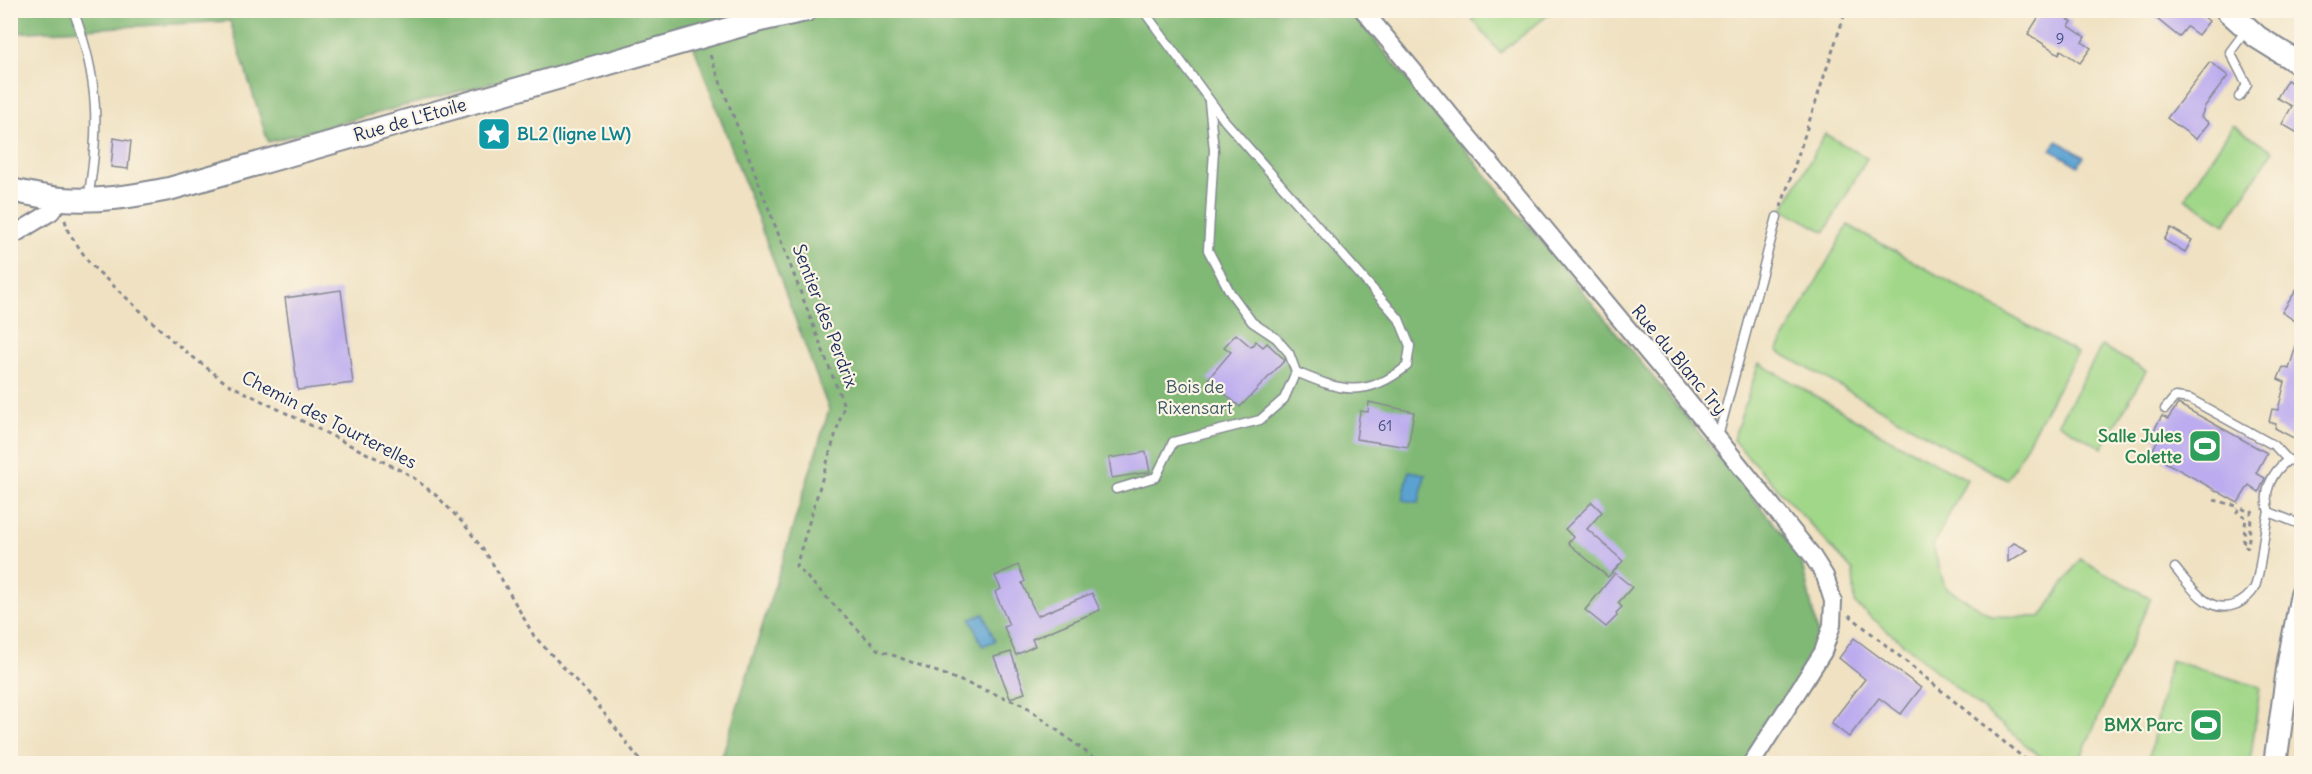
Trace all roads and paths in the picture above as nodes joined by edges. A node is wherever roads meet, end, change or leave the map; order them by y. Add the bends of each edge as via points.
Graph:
1 (73, 10) edge
2 (806, 10) edge
3 (1143, 10) edge
4 (1363, 10) edge
5 (1846, 10) edge
6 (2227, 10) edge
7 (2248, 29) junction
8 (703, 37) junction
9 (2292, 52) edge
10 (2301, 65) edge
11 (2239, 97) dead end
12 (1209, 100) junction
13 (10, 190) edge
14 (61, 199) junction
15 (87, 199) junction
16 (1778, 217) joint
17 (10, 237) edge
18 (1296, 372) junction
19 (2165, 409) dead end
20 (1718, 438) junction
21 (2288, 460) junction
22 (2301, 462) edge
23 (1116, 489) dead end
24 (2214, 500) dead end
25 (2265, 501) junction
26 (2237, 506) dead end
27 (2269, 512) junction
28 (2251, 519) dead end
29 (2301, 525) edge
30 (2175, 568) dead end
31 (1830, 590) junction
32 (2301, 594) edge
33 (643, 764) edge
34 (1101, 764) edge
35 (1751, 764) edge
36 (2031, 764) edge
37 (2275, 764) edge

1 - 15 lane via 96,89
2 - 8 street, Rue de L'Etoile
3 - 12 lane
4 - 20 street, Rue du Blanc Try
5 - 16 path
6 - 7 street
7 - 9 street
7 - 11 lane via 2230,52 2247,85
8 - 15 street, Rue de L'Etoile via 169,189 120,198
8 - 34 path, Sentier des Perdrix via 844,405 796,567 877,649 1024,705
9 - 10 street
12 - 18 lane via 1214,150 1208,250 1230,292 1252,322 1276,338 1289,353
12 - 18 lane via 1398,319 1410,346 1407,366 1389,381 1356,390 1333,388
13 - 14 street, Rue de L'Etoile
14 - 15 street, Rue de L'Etoile
14 - 17 street via 51,212
14 - 33 path, Chemin des Tourterelles via 68,231 90,264 174,342 226,383 410,475 438,496 490,559 534,636 594,700
16 - 20 lane
18 - 23 lane via 1284,399 1260,420 1173,442 1156,477
19 - 21 lane via 2175,398 2190,399 2275,446
20 - 31 street, Rue du Blanc Try via 1796,534
21 - 22 lane
21 - 25 lane via 2277,468
24 - 26 path
25 - 27 lane
25 - 28 path via 2250,513 2240,507 2237,512 2246,517 2243,546 2248,547
27 - 29 lane
27 - 30 lane via 2254,588 2243,602 2229,607 2211,606
31 - 35 street, Rue du Blanc Try via 1833,625 1823,652
31 - 36 path via 1850,616
32 - 37 street

